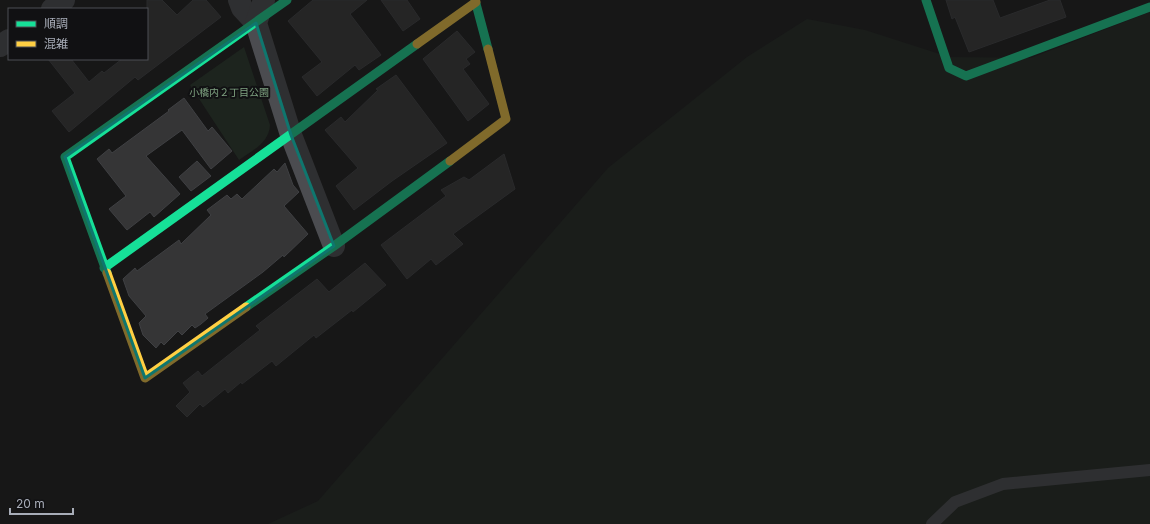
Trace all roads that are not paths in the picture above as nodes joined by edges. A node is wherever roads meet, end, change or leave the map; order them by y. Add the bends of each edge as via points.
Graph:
1 (64, 0) edge
2 (239, 0) edge
3 (264, 0) edge
4 (287, 0) edge
5 (926, 0) edge
6 (475, 1) edge
7 (1150, 7) edge
8 (53, 8) edge
9 (256, 23) junction
10 (291, 135) junction
11 (334, 246) junction
12 (104, 268) junction
13 (1150, 470) edge
14 (932, 524) edge

1 - 8 street
2 - 9 street via 242,8
3 - 9 street
4 - 9 street
5 - 7 street via 949,68 966,76
6 - 10 street
6 - 11 street via 506,119
9 - 10 street
9 - 12 street via 65,157
10 - 11 street
10 - 12 street
11 - 12 street via 145,378
13 - 14 lane via 1003,484 955,502

